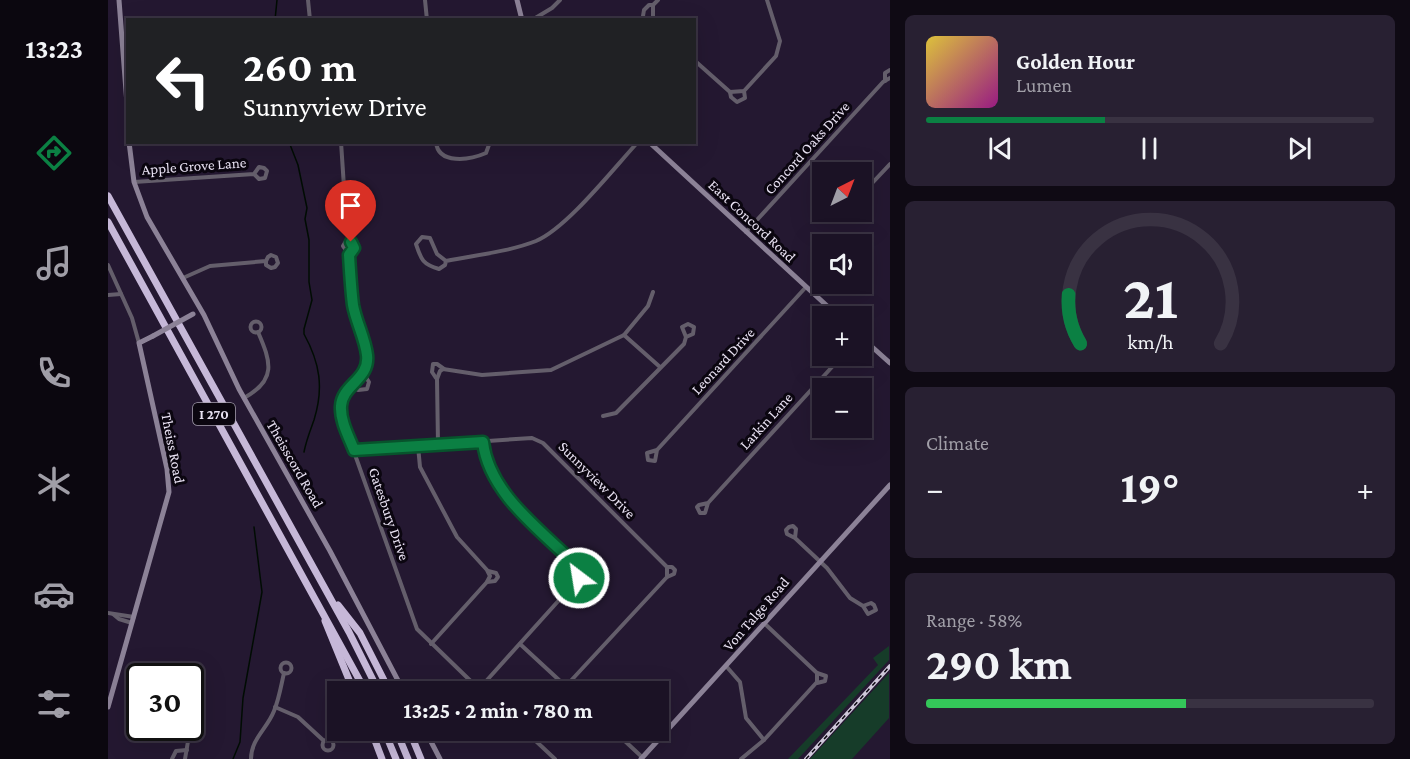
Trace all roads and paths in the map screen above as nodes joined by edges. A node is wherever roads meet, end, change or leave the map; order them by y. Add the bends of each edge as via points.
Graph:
1 (119, 0) edge
2 (308, 0) edge
3 (425, 0) edge
4 (517, 0) edge
5 (560, 0) edge
6 (658, 0) edge
7 (766, 0) edge
8 (653, 5) junction
9 (310, 18) edge
10 (427, 18) edge
11 (522, 18) edge
12 (535, 18) edge
13 (644, 18) edge
14 (653, 18) edge
15 (696, 62) edge
16 (890, 70) edge
17 (126, 77) edge
18 (887, 80) edge
19 (744, 91) junction
20 (730, 92) junction
21 (129, 144) edge
22 (341, 144) edge
23 (436, 144) edge
24 (489, 144) edge
25 (636, 144) edge
26 (651, 144) edge
27 (890, 164) edge
28 (254, 174) dead end
29 (135, 182) junction
30 (872, 183) edge
31 (108, 196) edge
32 (341, 213) dead end
33 (108, 222) edge
34 (746, 232) junction
35 (349, 255) dead end
36 (266, 261) dead end
37 (446, 261) junction
38 (108, 265) edge
39 (183, 278) junction
40 (806, 287) junction
41 (653, 292) dead end
42 (121, 294) junction
43 (108, 295) edge
44 (827, 306) edge
45 (201, 309) junction
46 (258, 332) dead end
47 (624, 334) junction
48 (686, 337) dead end
49 (139, 343) junction
50 (872, 347) edge
51 (890, 363) edge
52 (833, 366) edge
53 (660, 368) junction
54 (445, 369) junction
55 (363, 373) junction
56 (437, 379) junction
57 (351, 387) junction
58 (244, 398) junction
59 (603, 416) dead end
60 (483, 442) junction
61 (438, 444) junction
62 (418, 446) junction
63 (354, 450) junction
64 (657, 450) dead end
65 (890, 485) edge
66 (708, 503) dead end
67 (795, 538) dead end
68 (819, 561) junction
69 (667, 567) junction
70 (578, 568) junction
71 (488, 571) junction
72 (667, 577) junction
73 (577, 580) junction
74 (487, 582) junction
75 (326, 589) junction
76 (863, 606) dead end
77 (321, 607) junction
78 (110, 613) edge
79 (133, 620) junction
80 (764, 623) junction
81 (431, 644) junction
82 (520, 644) junction
83 (726, 666) junction
84 (284, 673) dead end
85 (817, 673) junction
86 (349, 681) edge
87 (360, 681) edge
88 (373, 681) edge
89 (384, 681) edge
90 (398, 681) edge
91 (471, 681) edge
92 (489, 681) edge
93 (561, 681) edge
94 (571, 681) edge
95 (816, 683) junction
96 (108, 707) edge
97 (275, 707) junction
98 (764, 740) junction
99 (188, 741) edge
100 (324, 741) dead end
101 (375, 741) edge
102 (389, 741) edge
103 (401, 741) edge
104 (414, 741) edge
105 (431, 741) edge
106 (536, 741) edge
107 (624, 741) edge
108 (187, 750) junction
109 (641, 758) edge
110 (172, 759) edge
111 (185, 759) edge
112 (251, 759) edge
113 (382, 759) edge
114 (396, 759) edge
115 (408, 759) edge
116 (421, 759) edge
117 (440, 759) edge
118 (555, 759) edge
119 (741, 759) edge

1 - 17 street
2 - 9 street
3 - 10 street
4 - 11 street
5 - 12 street
6 - 8 street
7 - 19 street via 780,41 776,56
8 - 13 street via 644,10
8 - 14 street
15 - 20 street
16 - 18 street, Concord Oaks Drive via 885,73
18 - 34 street, Concord Oaks Drive
19 - 20 street
19 - 20 street via 745,98 736,102
21 - 29 street
22 - 32 street
23 - 24 street via 444,157 452,158 480,156
25 - 37 street via 561,225 537,241
26 - 34 street, East Concord Road
27 - 30 street
28 - 29 street, Apple Grove Lane
29 - 39 street via 147,217
31 - 75 highway, I 270
33 - 77 highway, I 270
34 - 40 street, East Concord Road
35 - 55 street via 353,305 367,355
36 - 39 street via 210,266
37 - 37 street via 437,254 430,238 423,237 416,244 421,260 430,266 439,268
38 - 42 street, Theiss Road
39 - 45 street
40 - 44 street, East Concord Road
40 - 64 street, Leonard Drive
41 - 47 street via 648,306
42 - 43 street
42 - 49 street, Theiss Road
45 - 49 street, bridge
45 - 58 street, Theisscord Road
46 - 58 street via 268,358 268,372 258,391
47 - 53 street
47 - 54 street via 551,370 482,375
48 - 53 street
49 - 79 street, Theiss Road via 170,487
50 - 51 street
52 - 66 street, Larkin Lane
53 - 59 street via 616,413
54 - 56 street
54 - 56 street via 433,364 432,372
55 - 57 street, Gatesbury Drive
55 - 57 street via 369,382 367,389
56 - 61 street
57 - 63 street, Gatesbury Drive via 341,407
58 - 90 street, Theisscord Road
60 - 61 street, Sunnyview Drive
60 - 69 street, Sunnyview Drive via 532,438 543,443
60 - 70 street via 484,454 505,495
61 - 62 street, Sunnyview Drive
62 - 63 street, Sunnyview Drive
62 - 71 street via 420,467 457,537
63 - 81 street, Gatesbury Drive via 412,620
65 - 68 street, Von Talge Road
67 - 68 street
68 - 76 street via 850,598
68 - 80 street, Von Talge Road
69 - 72 street
69 - 72 street via 675,570
70 - 73 street
70 - 73 street via 586,569 589,575 586,580
71 - 74 street
71 - 74 street via 498,577
72 - 94 street
73 - 82 street
74 - 81 street
75 - 88 highway, I 270
75 - 89 highway via 360,633
77 - 86 highway
77 - 87 highway, I 270
78 - 79 street via 119,619
79 - 96 street, Theiss Road
80 - 83 street, Von Talge Road
80 - 85 street
81 - 91 street, Gatesbury Drive
82 - 92 street
82 - 93 street
83 - 98 street via 740,682 746,718
83 - 109 street, Von Talge Road
84 - 97 street
85 - 95 street
85 - 95 street via 824,674 826,679
95 - 98 street
97 - 100 street via 298,717
97 - 112 street via 255,741
98 - 119 street
99 - 108 street
101 - 113 highway
102 - 114 highway
103 - 115 highway
104 - 116 highway
105 - 117 street
106 - 118 street
107 - 109 street
108 - 110 street via 176,751
108 - 111 street

